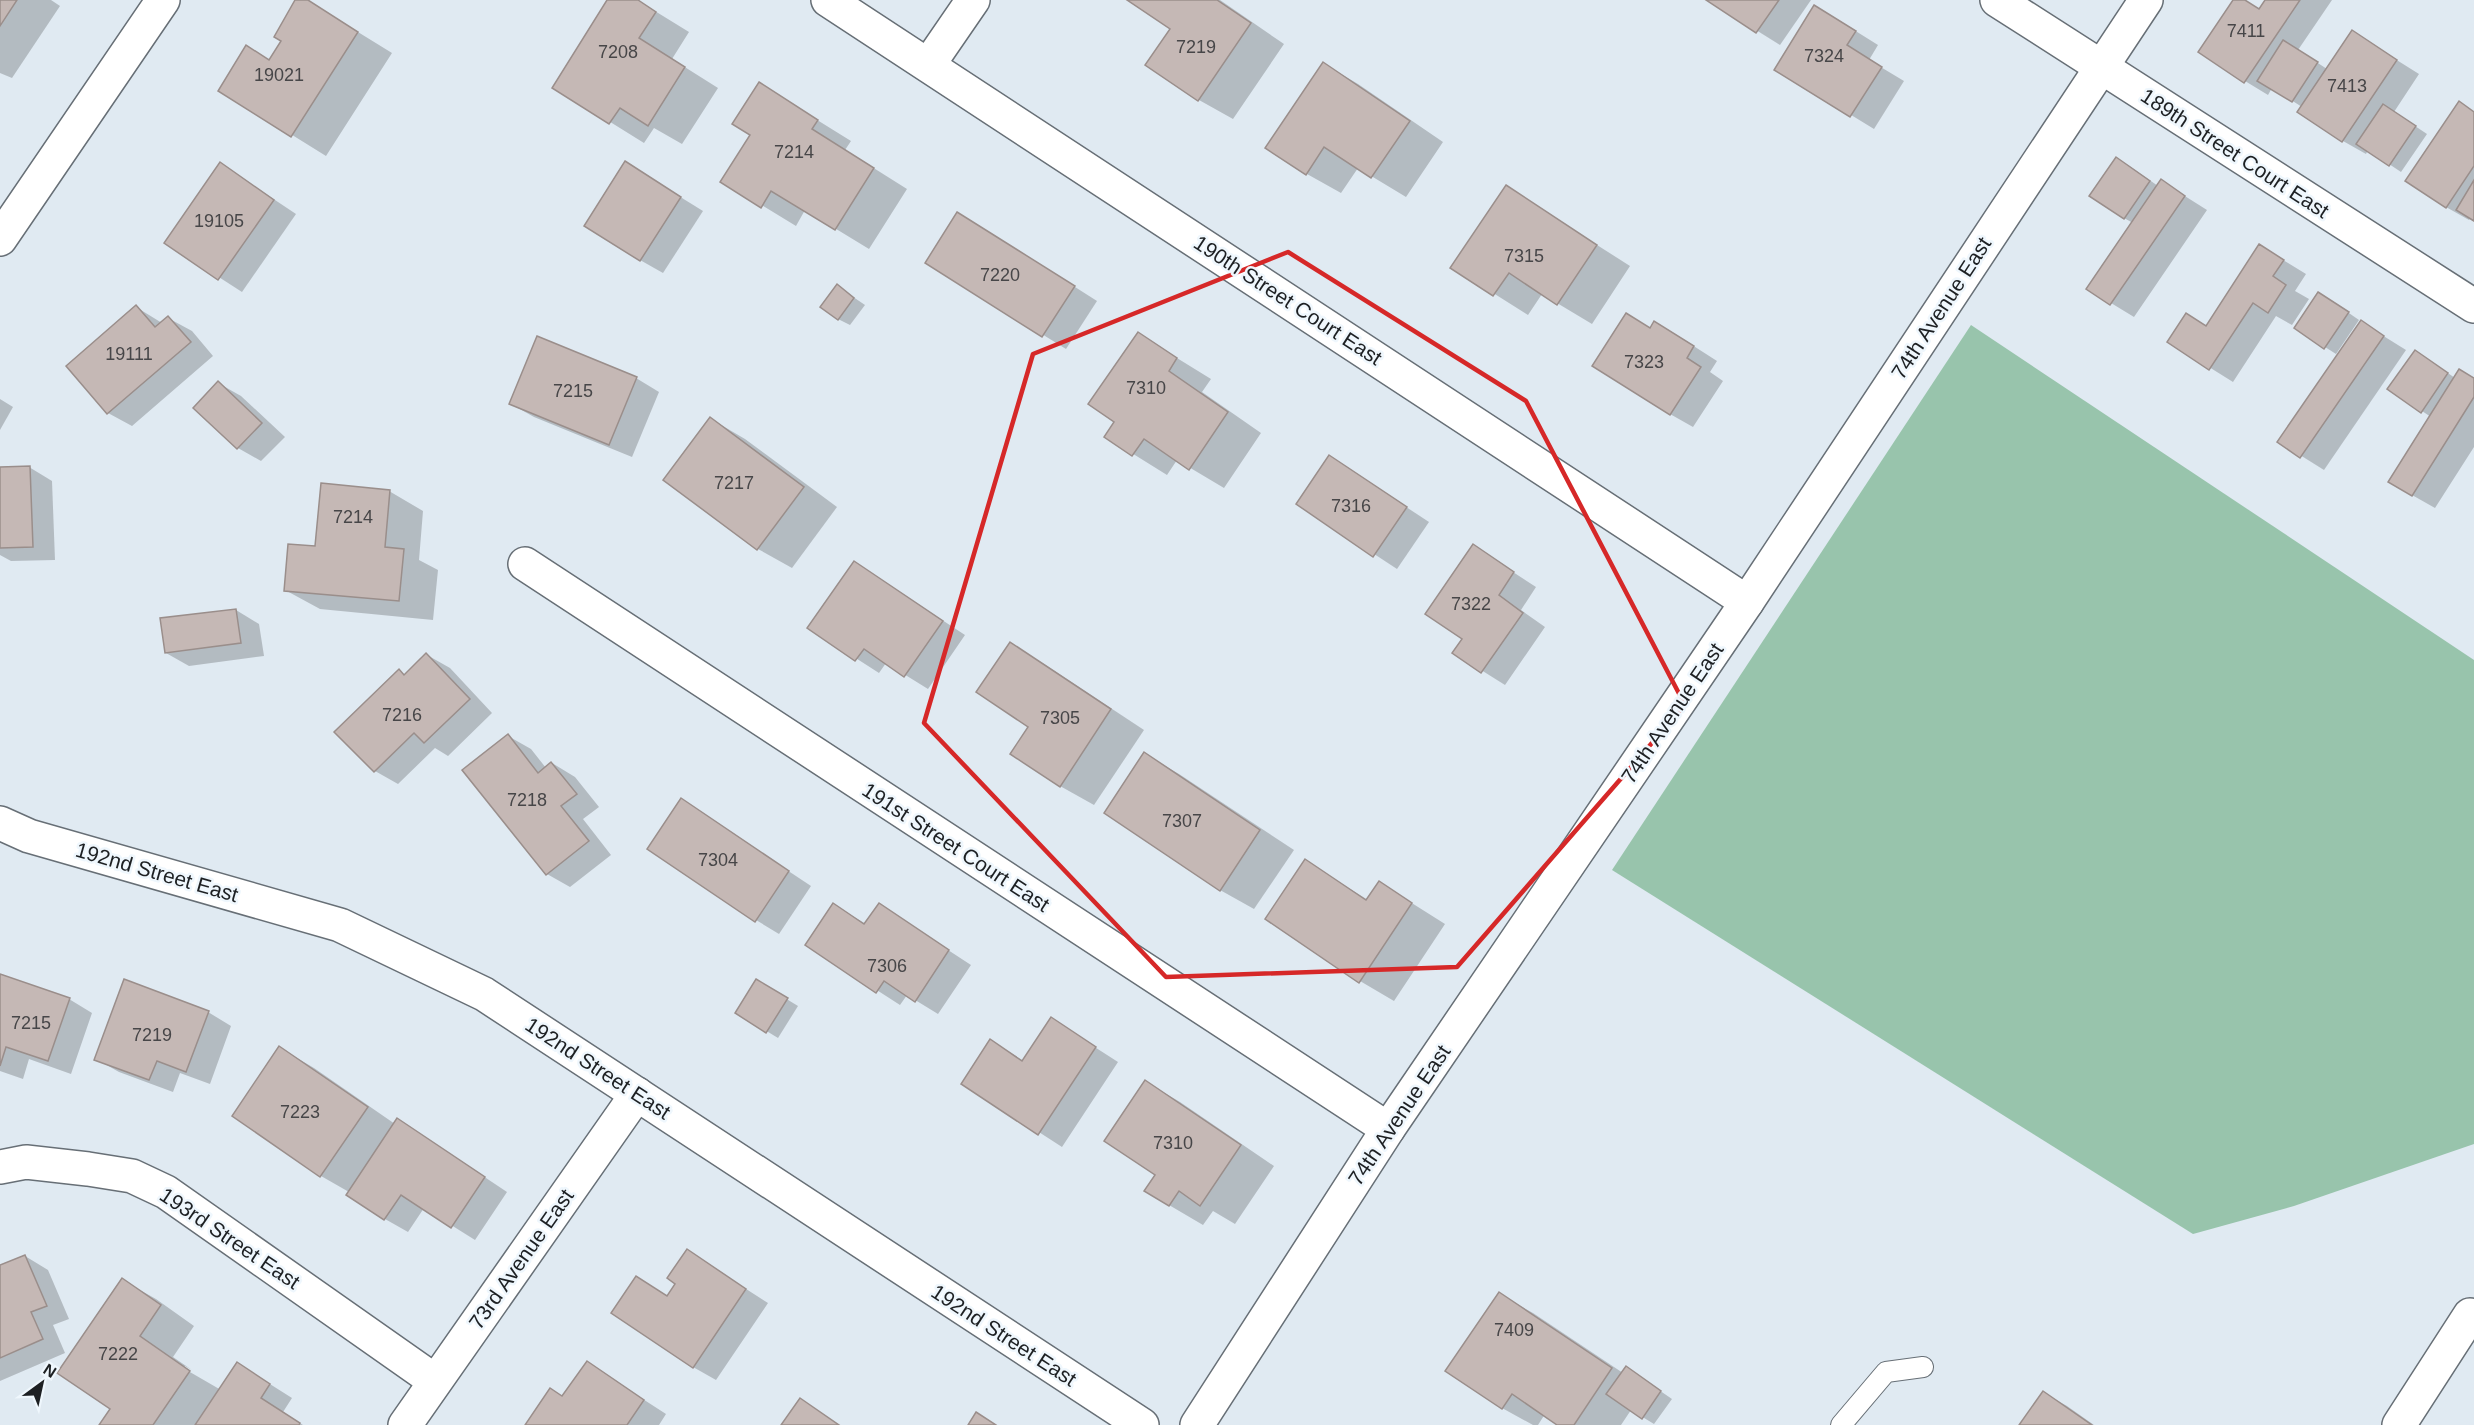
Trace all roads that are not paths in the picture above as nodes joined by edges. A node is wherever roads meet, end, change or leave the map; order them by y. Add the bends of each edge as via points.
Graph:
1 (163, 0) edge
2 (828, 0) edge
3 (973, 0) edge
4 (1997, 0) edge
5 (2145, 0) edge
6 (929, 64) junction
7 (2100, 67) junction
8 (0, 239) edge
9 (2474, 306) edge
10 (525, 564) dead end
11 (1747, 602) junction
12 (0, 823) edge
13 (637, 1094) junction
14 (1388, 1129) junction
15 (0, 1167) edge
16 (2470, 1315) dead end
17 (1923, 1367) dead end
18 (435, 1381) junction
19 (405, 1425) edge
20 (1142, 1425) edge
21 (1197, 1425) edge
22 (1841, 1425) edge
23 (2399, 1425) edge

1 - 8 street
2 - 6 street, 190th Street Court East
3 - 6 street
4 - 7 street, 189th Street Court East
5 - 7 street, 74th Avenue East
6 - 11 street, 190th Street Court East
7 - 9 street, 189th Street Court East
7 - 11 street, 74th Avenue East
10 - 14 street, 191st Street Court East
11 - 14 street, 74th Avenue East
12 - 13 street, 192nd Street East via 40,839 340,925 484,994
13 - 18 street, 73rd Avenue East
13 - 20 street, 192nd Street East
14 - 21 street, 74th Avenue East
15 - 18 street, 193rd Street East via 26,1162 88,1169 132,1176 166,1192
16 - 23 street
17 - 22 lane via 1886,1372
18 - 19 street, 73rd Avenue East

